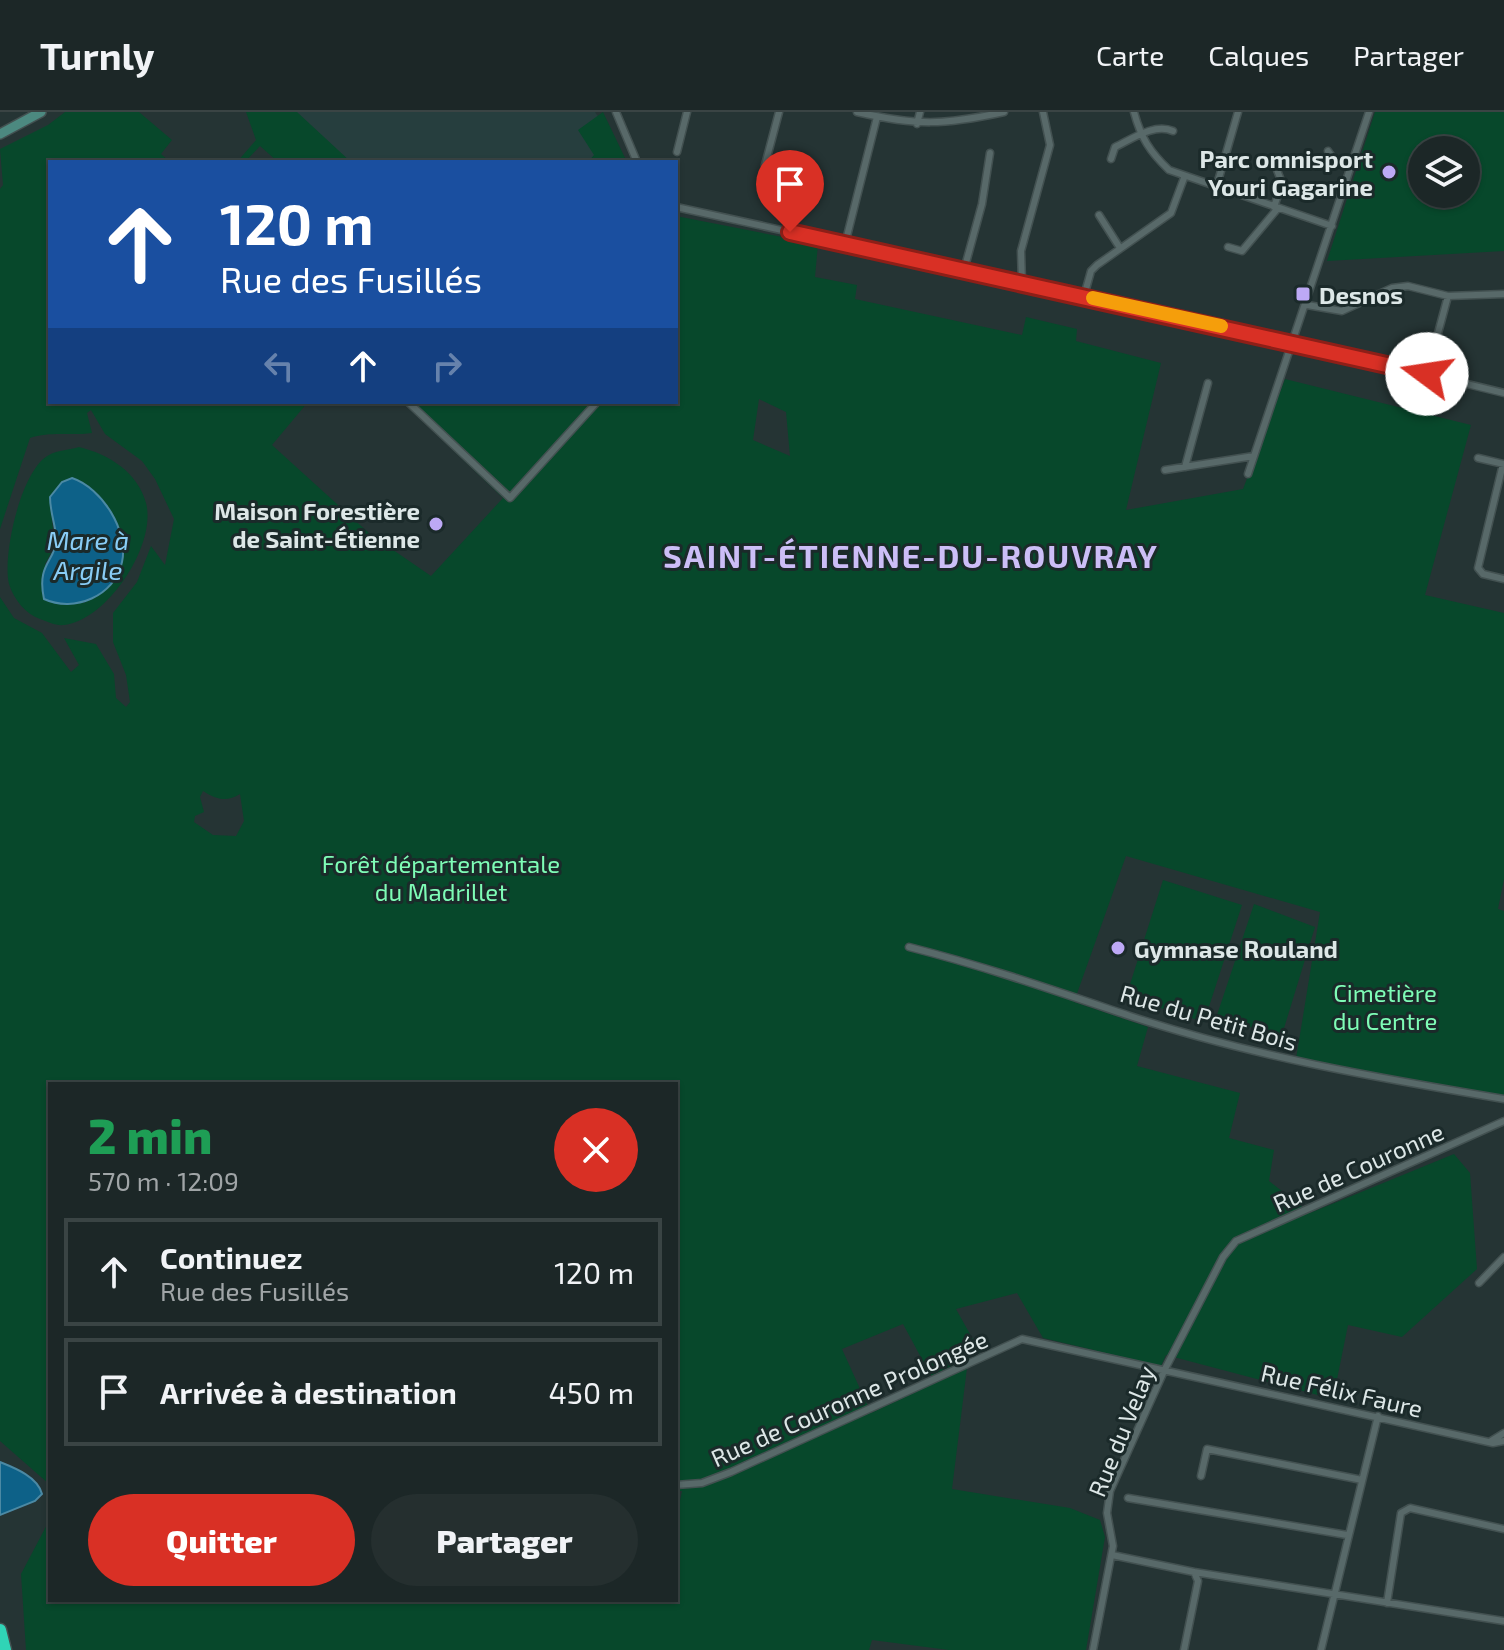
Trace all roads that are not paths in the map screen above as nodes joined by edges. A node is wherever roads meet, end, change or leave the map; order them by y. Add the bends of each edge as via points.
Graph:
1 (41, 112) edge
2 (616, 112) edge
3 (687, 112) edge
4 (779, 112) edge
5 (857, 112) edge
6 (920, 112) edge
7 (1004, 112) edge
8 (1043, 112) edge
9 (1134, 112) edge
10 (1239, 112) edge
11 (1369, 112) edge
12 (877, 117) junction
13 (917, 124) junction
14 (1173, 131) dead end
15 (0, 134) edge
16 (1140, 135) junction
17 (1328, 151) dead end
18 (677, 152) dead end
19 (990, 153) dead end
20 (1111, 159) dead end
21 (636, 160) edge
22 (1352, 164) junction
23 (775, 168) dead end
24 (1277, 170) dead end
25 (1184, 178) junction
26 (1216, 188) junction
27 (678, 207) edge
28 (1276, 207) junction
29 (1099, 215) dead end
30 (1332, 226) junction
31 (845, 244) junction
32 (1228, 247) dead end
33 (1120, 248) junction
34 (964, 270) junction
35 (1022, 283) junction
36 (1504, 294) edge
37 (1084, 296) junction
38 (1448, 296) junction
39 (1307, 305) junction
40 (1294, 342) junction
41 (1427, 374) junction
42 (1208, 383) dead end
43 (1504, 393) edge
44 (410, 404) edge
45 (595, 404) edge
46 (1254, 456) junction
47 (1478, 458) dead end
48 (1503, 464) edge
49 (1185, 467) junction
50 (1165, 470) dead end
51 (1248, 474) dead end
52 (1504, 579) edge
53 (909, 947) dead end
54 (1504, 1099) edge
55 (1504, 1121) edge
56 (1494, 1127) junction
57 (1504, 1128) edge
58 (1236, 1241) joint
59 (1504, 1257) edge
60 (1479, 1283) dead end
61 (1035, 1341) joint
62 (1165, 1369) junction
63 (1378, 1416) junction
64 (1504, 1433) edge
65 (1491, 1441) junction
66 (1504, 1441) edge
67 (1201, 1476) dead end
68 (1362, 1480) junction
69 (678, 1485) edge
70 (1128, 1498) dead end
71 (1504, 1529) edge
72 (1347, 1535) junction
73 (1112, 1555) junction
74 (1194, 1572) junction
75 (1333, 1595) junction
76 (1387, 1603) junction
77 (1504, 1621) edge
78 (0, 1630) edge
79 (5, 1650) edge
80 (1093, 1650) edge
81 (1184, 1650) edge
82 (1321, 1650) edge

1 - 15 street
2 - 21 street
3 - 18 street
4 - 23 street via 765,165
5 - 12 street
6 - 13 street
7 - 13 street
8 - 35 street via 1050,145 1021,251
9 - 16 street
10 - 26 street
11 - 22 street
12 - 13 street
12 - 31 street
14 - 16 street via 1164,127
16 - 20 street via 1115,147
16 - 25 street via 1150,153
17 - 22 street
19 - 34 street
22 - 30 street
24 - 28 street via 1282,183
25 - 26 street
25 - 33 street via 1171,213
26 - 28 street
27 - 31 street
28 - 30 street
28 - 32 street via 1242,251
29 - 33 street
30 - 39 street
31 - 34 street
33 - 37 street via 1091,271
34 - 35 street
35 - 37 street
36 - 38 street
37 - 40 street
38 - 39 street via 1408,286 1342,311
38 - 41 street
39 - 40 street
40 - 41 street
40 - 46 street
41 - 43 street
42 - 49 street
44 - 45 street via 510,498
46 - 49 street
46 - 51 street
47 - 48 street
48 - 52 street via 1478,568
49 - 50 street
53 - 54 street, Rue du Petit Bois via 1131,1016 1340,1072
55 - 56 street, Rue de Couronne
56 - 57 street, Rue de Couronne
56 - 58 street, Rue de Couronne
58 - 62 street, Rue du Velay
59 - 60 street
61 - 62 street, Rue Félix Faure
61 - 69 street, Rue de Couronne Prolongée via 1022,1339 731,1472
62 - 63 street, Rue Félix Faure
62 - 73 street, Rue du Velay via 1110,1491
63 - 65 street, Rue Félix Faure
63 - 68 street
64 - 65 street
65 - 66 street, Rue Félix Faure
67 - 68 street via 1207,1449
68 - 72 street
70 - 72 street
71 - 76 street via 1410,1508 1401,1513
72 - 75 street
73 - 74 street
73 - 80 street, Rue du Velay
74 - 75 street
74 - 81 street via 1198,1581
75 - 76 street
75 - 82 street
76 - 77 street
78 - 79 highway

